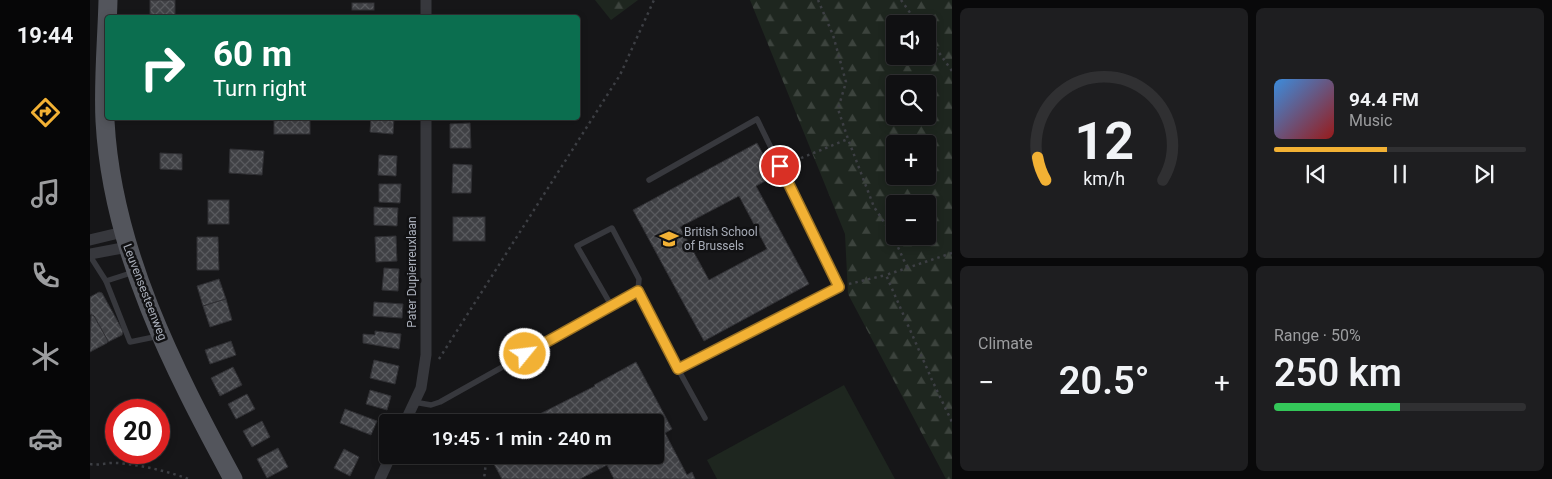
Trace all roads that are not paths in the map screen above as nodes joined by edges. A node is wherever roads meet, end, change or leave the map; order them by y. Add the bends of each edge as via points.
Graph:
1 (108, 0) edge
2 (426, 0) edge
3 (108, 15) edge
4 (426, 15) edge
5 (106, 120) edge
6 (426, 120) edge
7 (649, 180) dead end
8 (90, 240) edge
9 (126, 240) junction
10 (90, 255) edge
11 (135, 271) junction
12 (106, 281) junction
13 (638, 291) junction
14 (611, 306) junction
15 (161, 335) junction
16 (678, 369) junction
17 (414, 402) junction
18 (409, 414) edge
19 (705, 418) dead end
20 (387, 464) edge
21 (234, 479) edge
22 (380, 479) edge

1 - 3 main road, Leuvensesteenweg
2 - 4 street
5 - 9 main road, Leuvensesteenweg via 109,154
6 - 17 street, Pater Dupierreuxlaan via 426,355 421,388
7 - 16 lane via 757,119 839,287
8 - 9 street
9 - 10 street
9 - 11 main road, Leuvensesteenweg
10 - 12 lane
11 - 12 lane
11 - 15 main road, Leuvensesteenweg
12 - 15 lane via 130,342
13 - 14 lane
13 - 14 lane via 639,279 612,228 577,246
13 - 16 lane
14 - 17 lane via 440,402 431,405
15 - 21 main road, Leuvensesteenweg
16 - 19 lane
17 - 18 street, Pater Dupierreuxlaan
20 - 22 street

